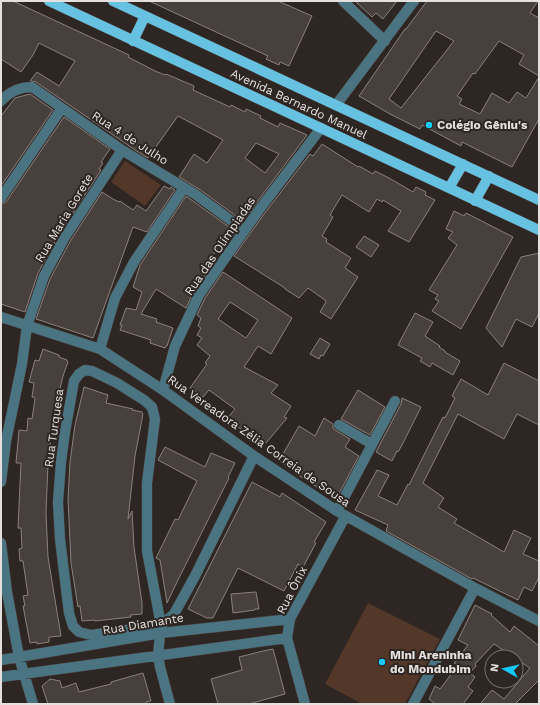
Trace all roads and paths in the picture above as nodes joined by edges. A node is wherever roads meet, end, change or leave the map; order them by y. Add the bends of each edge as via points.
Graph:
1 (48, 1) edge
2 (113, 1) edge
3 (343, 1) edge
4 (414, 1) edge
5 (146, 16) junction
6 (133, 41) junction
7 (385, 41) junction
8 (1, 101) edge
9 (336, 105) junction
10 (62, 108) junction
11 (321, 128) junction
12 (122, 150) junction
13 (463, 164) junction
14 (489, 176) junction
15 (184, 188) junction
16 (448, 188) junction
17 (1, 198) edge
18 (539, 200) edge
19 (475, 201) junction
20 (244, 230) junction
21 (539, 230) edge
22 (1, 317) edge
23 (26, 326) junction
24 (100, 350) junction
25 (163, 390) junction
26 (395, 401) dead end
27 (339, 425) dead end
28 (372, 444) junction
29 (254, 456) junction
30 (1, 482) edge
31 (341, 514) junction
32 (1, 543) edge
33 (475, 588) junction
34 (290, 619) junction
35 (539, 622) edge
36 (161, 629) junction
37 (287, 638) junction
38 (158, 655) junction
39 (19, 657) junction
40 (1, 660) edge
41 (25, 674) junction
42 (1, 677) edge
43 (33, 704) edge
44 (170, 704) edge
45 (305, 704) edge
46 (413, 704) edge

1 - 6 main road, Avenida Bernardo Manuel
2 - 5 main road, Avenida Bernardo Manuel
3 - 7 street
4 - 7 street
5 - 6 main road
5 - 9 main road, Avenida Bernardo Manuel
6 - 11 main road, Avenida Bernardo Manuel
7 - 9 street
8 - 10 street, Rua 4 de Julho via 6,95 22,87 32,87
9 - 13 main road, Avenida Bernardo Manuel
10 - 12 street, Rua 4 de Julho
10 - 17 street
11 - 16 main road, Avenida Bernardo Manuel
11 - 20 street, Rua das Olímpiadas
12 - 15 street, Rua 4 de Julho
12 - 23 street, Rua Maria Gorete via 65,237 44,276
13 - 14 main road, Avenida Bernardo Manuel
13 - 16 main road
14 - 18 main road, Avenida Bernardo Manuel
14 - 19 main road
15 - 20 street, Rua 4 de Julho
15 - 24 street via 134,262 121,286
16 - 19 main road, Avenida Bernardo Manuel
19 - 21 main road, Avenida Bernardo Manuel
20 - 25 street, Rua das Olímpiadas via 199,295 175,346
22 - 23 street, Rua Vereadora Zélia Correia de Sousa
23 - 24 street, Rua Vereadora Zélia Correia de Sousa
23 - 30 street, Rua Maria Gorete via 22,364 6,441
24 - 25 street, Rua Vereadora Zélia Correia de Sousa
25 - 29 street, Rua Vereadora Zélia Correia de Sousa
26 - 28 street, Rua Ônix
27 - 28 street
28 - 31 street, Rua Ônix
29 - 31 street, Rua Vereadora Zélia Correia de Sousa
29 - 36 street via 195,576 174,614
31 - 33 street, Rua Vereadora Zélia Correia de Sousa
31 - 34 street, Rua Ônix
32 - 39 street
33 - 35 street, Rua Vereadora Zélia Correia de Sousa
33 - 46 street
34 - 36 street, Rua Diamante
34 - 37 street, Rua Ônix
36 - 36 street, Rua Turquesa via 91,636 79,632 73,626 69,613 58,502 61,462 74,381 85,370 117,383 152,407 154,419 146,483 147,551
36 - 38 street, Rua Turquesa
36 - 39 street, Rua Diamante
37 - 38 street
37 - 45 street, Rua Ônix
38 - 41 street
38 - 44 street, Rua Turquesa
39 - 40 street, Rua Diamante
39 - 41 street
41 - 42 street
41 - 43 street

